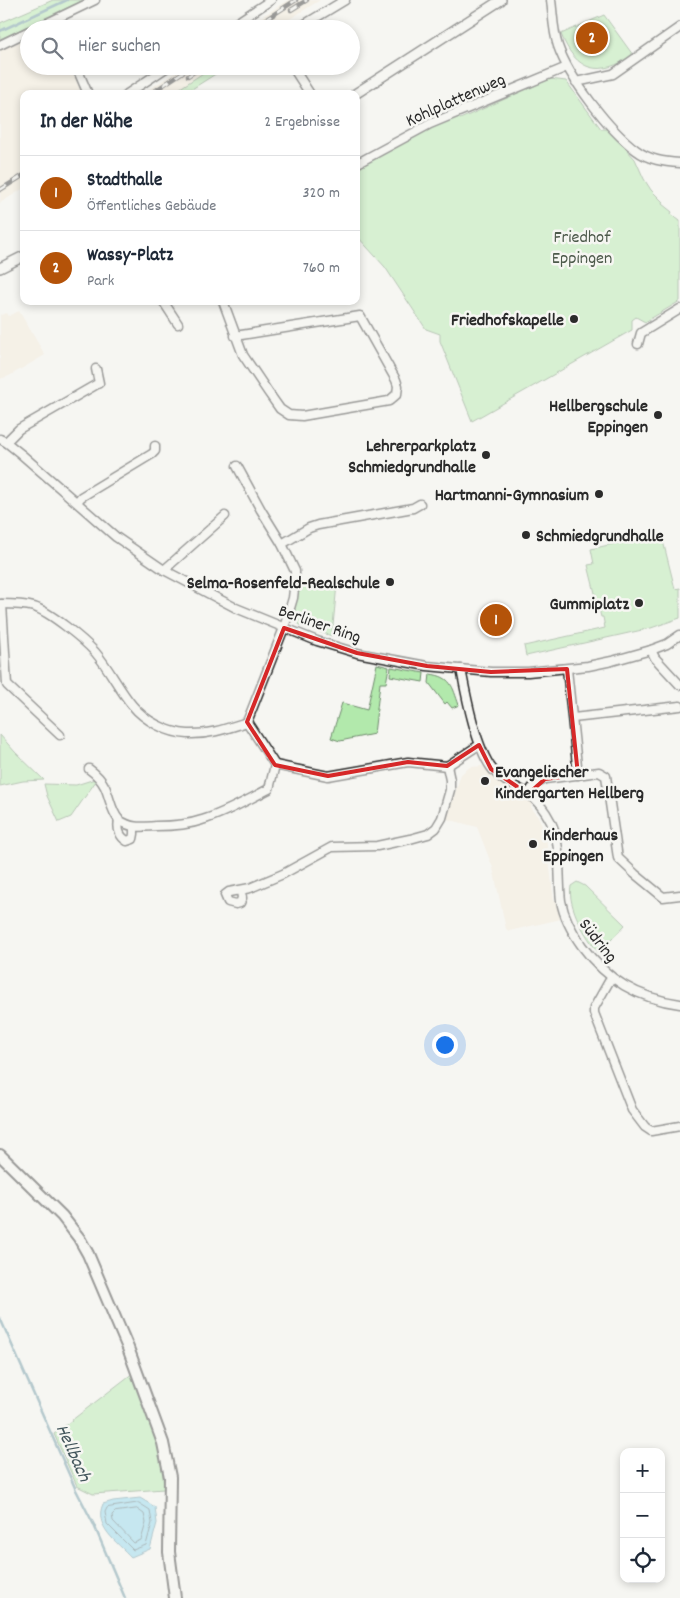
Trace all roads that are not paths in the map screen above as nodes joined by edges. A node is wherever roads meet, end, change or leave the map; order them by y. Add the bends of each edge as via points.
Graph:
1 (96, 0) edge
2 (271, 0) edge
3 (345, 0) edge
4 (501, 0) edge
5 (551, 0) edge
6 (261, 3) edge
7 (54, 20) edge
8 (239, 20) edge
9 (312, 20) edge
10 (680, 27) edge
11 (20, 36) edge
12 (0, 45) edge
13 (568, 68) junction
14 (80, 75) edge
15 (156, 75) edge
16 (298, 75) edge
17 (576, 82) junction
18 (86, 90) edge
19 (133, 90) edge
20 (307, 90) edge
21 (360, 91) edge
22 (360, 162) edge
23 (680, 163) edge
24 (20, 258) edge
25 (0, 268) edge
26 (166, 305) edge
27 (224, 305) edge
28 (680, 308) edge
29 (178, 324) dead end
30 (235, 336) junction
31 (638, 344) dead end
32 (96, 369) dead end
33 (3, 440) edge
34 (155, 446) dead end
35 (237, 466) dead end
36 (77, 502) junction
37 (420, 504) dead end
38 (225, 516) dead end
39 (282, 544) junction
40 (164, 570) junction
41 (1, 604) edge
42 (284, 628) junction
43 (680, 634) edge
44 (651, 650) junction
45 (461, 669) junction
46 (567, 669) junction
47 (680, 685) edge
48 (680, 706) edge
49 (573, 718) junction
50 (247, 722) junction
51 (60, 735) dead end
52 (479, 745) junction
53 (275, 765) junction
54 (447, 766) junction
55 (89, 769) dead end
56 (578, 775) junction
57 (528, 794) junction
58 (119, 820) junction
59 (134, 827) junction
60 (241, 890) dead end
61 (680, 895) edge
62 (611, 978) junction
63 (680, 1004) edge
64 (680, 1126) edge
65 (0, 1155) edge
66 (175, 1598) edge

1 - 7 street
2 - 6 street
3 - 9 street
4 - 21 street
5 - 13 street via 554,32
6 - 8 street
10 - 17 street via 613,74
11 - 12 street
13 - 17 street
13 - 22 street, Kohlplattenweg via 430,124
14 - 18 street
15 - 19 street
16 - 20 street
17 - 23 street via 612,127 637,150 662,162
24 - 25 street
26 - 29 street
27 - 30 street
28 - 31 street via 641,333
30 - 30 street via 243,355 268,392 280,409 289,415 302,416 389,401 398,394 396,380 360,316
32 - 33 street via 99,383
33 - 36 street, Berliner Ring
34 - 36 street via 152,454
35 - 39 street
36 - 40 street, Berliner Ring via 116,537
37 - 39 street via 413,508 318,525
38 - 40 street
39 - 42 street via 295,571 293,598
40 - 42 street, Berliner Ring via 236,608
41 - 50 street via 36,608 63,624 94,651 132,706 167,730 188,734 213,732
41 - 51 street via 7,685
42 - 45 street, Berliner Ring via 357,653
42 - 50 street
43 - 44 street, Berliner Ring
44 - 46 street, Berliner Ring
44 - 47 street
45 - 46 street, Berliner Ring via 491,672
45 - 52 street, Südring
46 - 49 street
48 - 49 street
49 - 56 street
50 - 53 street
52 - 54 street
52 - 57 street, Südring via 492,769
53 - 54 street via 328,776 408,762
53 - 59 street via 269,789 218,815 167,826
54 - 60 street via 450,790 442,818 428,834 378,846 332,846 283,874
55 - 58 street via 98,776
56 - 57 street via 545,779 535,784
56 - 61 street via 599,772 606,776 618,858 663,897
57 - 62 street, Südring via 543,809 555,833 567,923 593,961
58 - 59 street
58 - 59 street via 121,836 127,841 133,839
62 - 63 street, Südring via 651,998
62 - 64 street via 594,1008 594,1014 632,1110 651,1131
65 - 66 main road via 62,1216 79,1238 128,1348 163,1443 170,1477 169,1552

